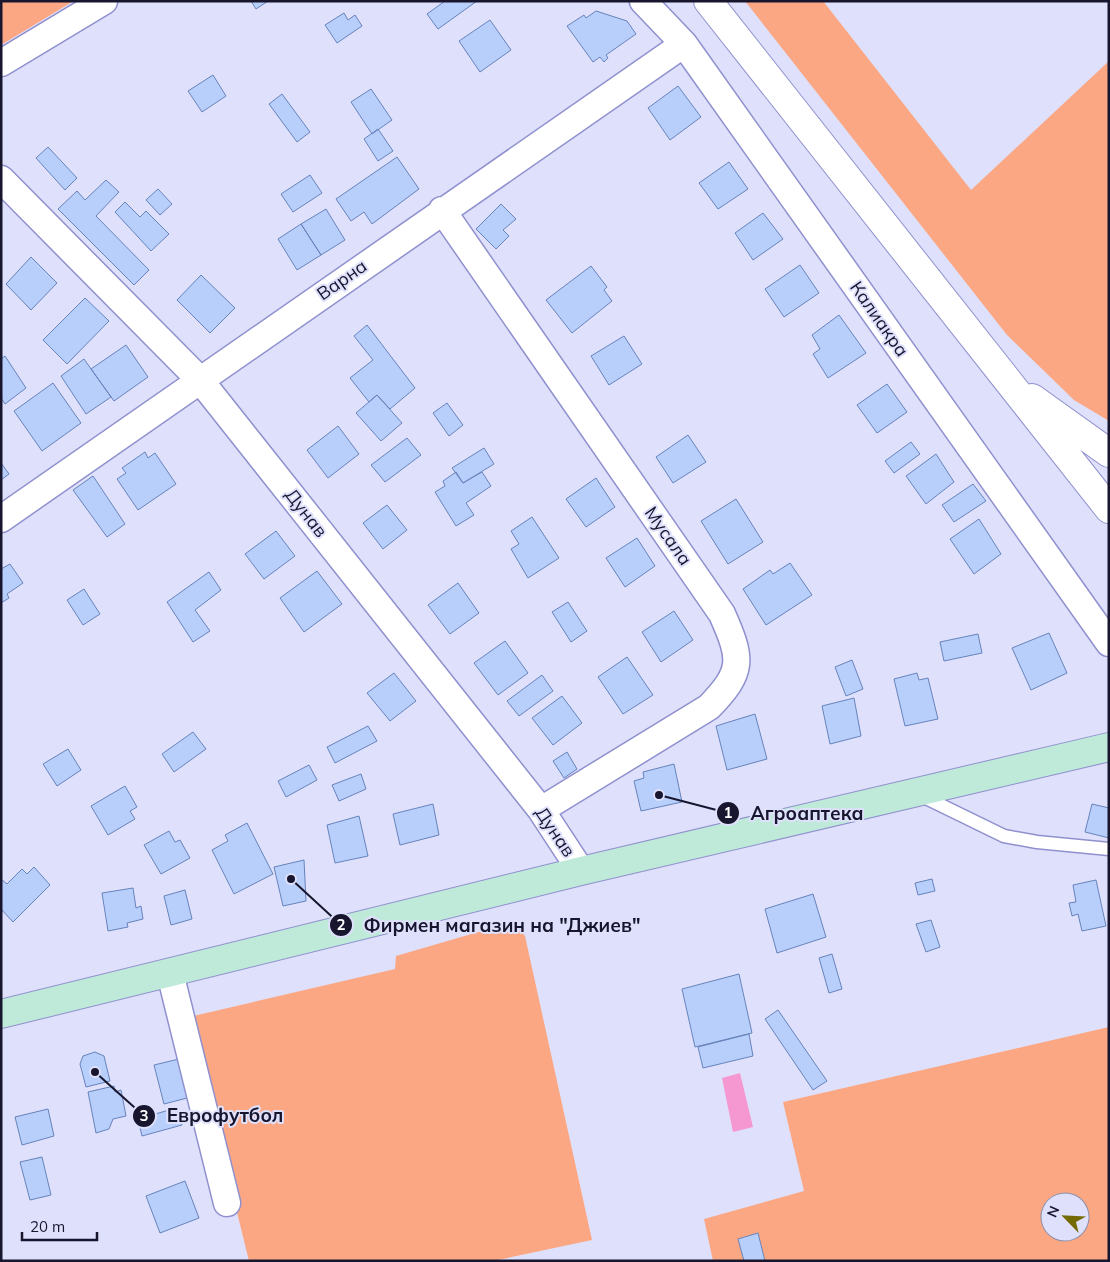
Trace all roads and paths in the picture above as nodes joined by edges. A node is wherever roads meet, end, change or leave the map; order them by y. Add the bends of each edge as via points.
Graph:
1 (104, 1) edge
2 (643, 1) edge
3 (708, 1) edge
4 (684, 44) junction
5 (1, 62) edge
6 (1, 179) edge
7 (442, 210) junction
8 (1004, 378) junction
9 (200, 380) junction
10 (1109, 453) edge
11 (1109, 509) edge
12 (1, 519) edge
13 (1109, 643) edge
14 (1109, 747) edge
15 (914, 792) junction
16 (541, 810) junction
17 (1109, 848) edge
18 (581, 871) junction
19 (170, 973) junction
20 (1, 1014) edge
21 (227, 1203) dead end

1 - 5 street
2 - 4 street, Калиакра
3 - 8 street
4 - 7 street, Варна
4 - 13 street, Калиакра
6 - 9 street, Дунав
7 - 9 street, Варна
7 - 16 street, Мусала via 722,614 734,641 737,667 729,687 709,707
8 - 10 street
8 - 11 street
9 - 12 street, Варна
9 - 16 street, Дунав
14 - 15 main road
15 - 17 lane via 1004,836
15 - 18 main road
16 - 18 street, Дунав
18 - 19 main road
19 - 20 main road
19 - 21 street

